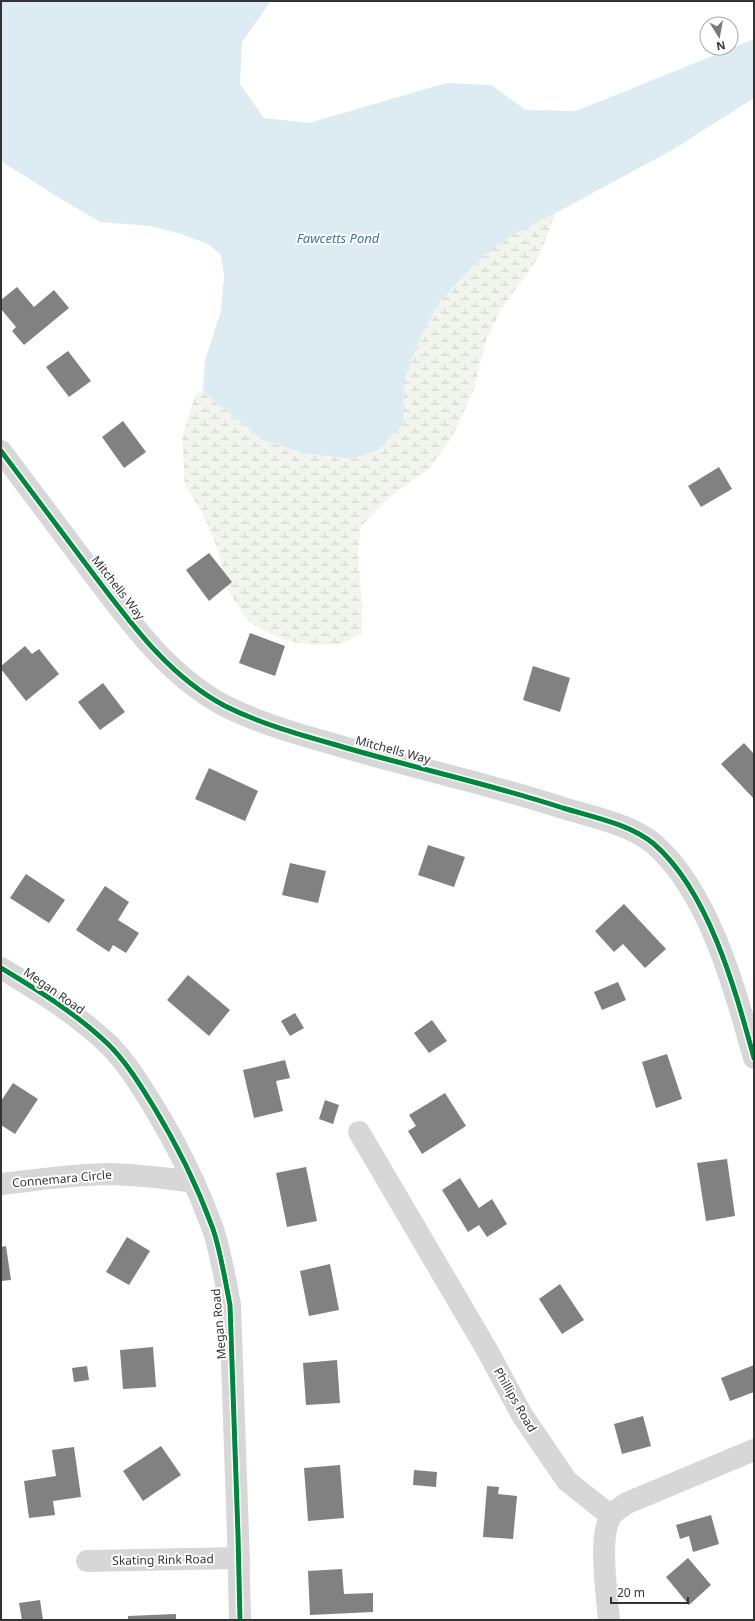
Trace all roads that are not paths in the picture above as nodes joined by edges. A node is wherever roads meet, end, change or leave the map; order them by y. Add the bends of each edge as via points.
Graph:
1 (1, 451) edge
2 (1, 968) edge
3 (754, 1058) edge
4 (359, 1132) dead end
5 (194, 1182) junction
6 (1, 1184) edge
7 (754, 1450) edge
8 (611, 1516) junction
9 (239, 1558) junction
10 (87, 1562) dead end
11 (240, 1620) edge
12 (609, 1620) edge

1 - 3 street, Mitchells Way via 123,612 167,664 188,682 226,706 295,733 534,798 641,835 655,845 682,877 703,910 726,966
2 - 5 street, Megan Road via 60,1004 110,1046 133,1073 166,1127
4 - 8 street, Phillips Road via 487,1350 522,1415 567,1481
5 - 6 street, Connemara Circle via 110,1174
5 - 9 street, Megan Road via 213,1230 230,1305
7 - 8 street via 627,1503
8 - 12 street via 604,1540
9 - 10 street, Skating Rink Road
9 - 11 street, Megan Road

